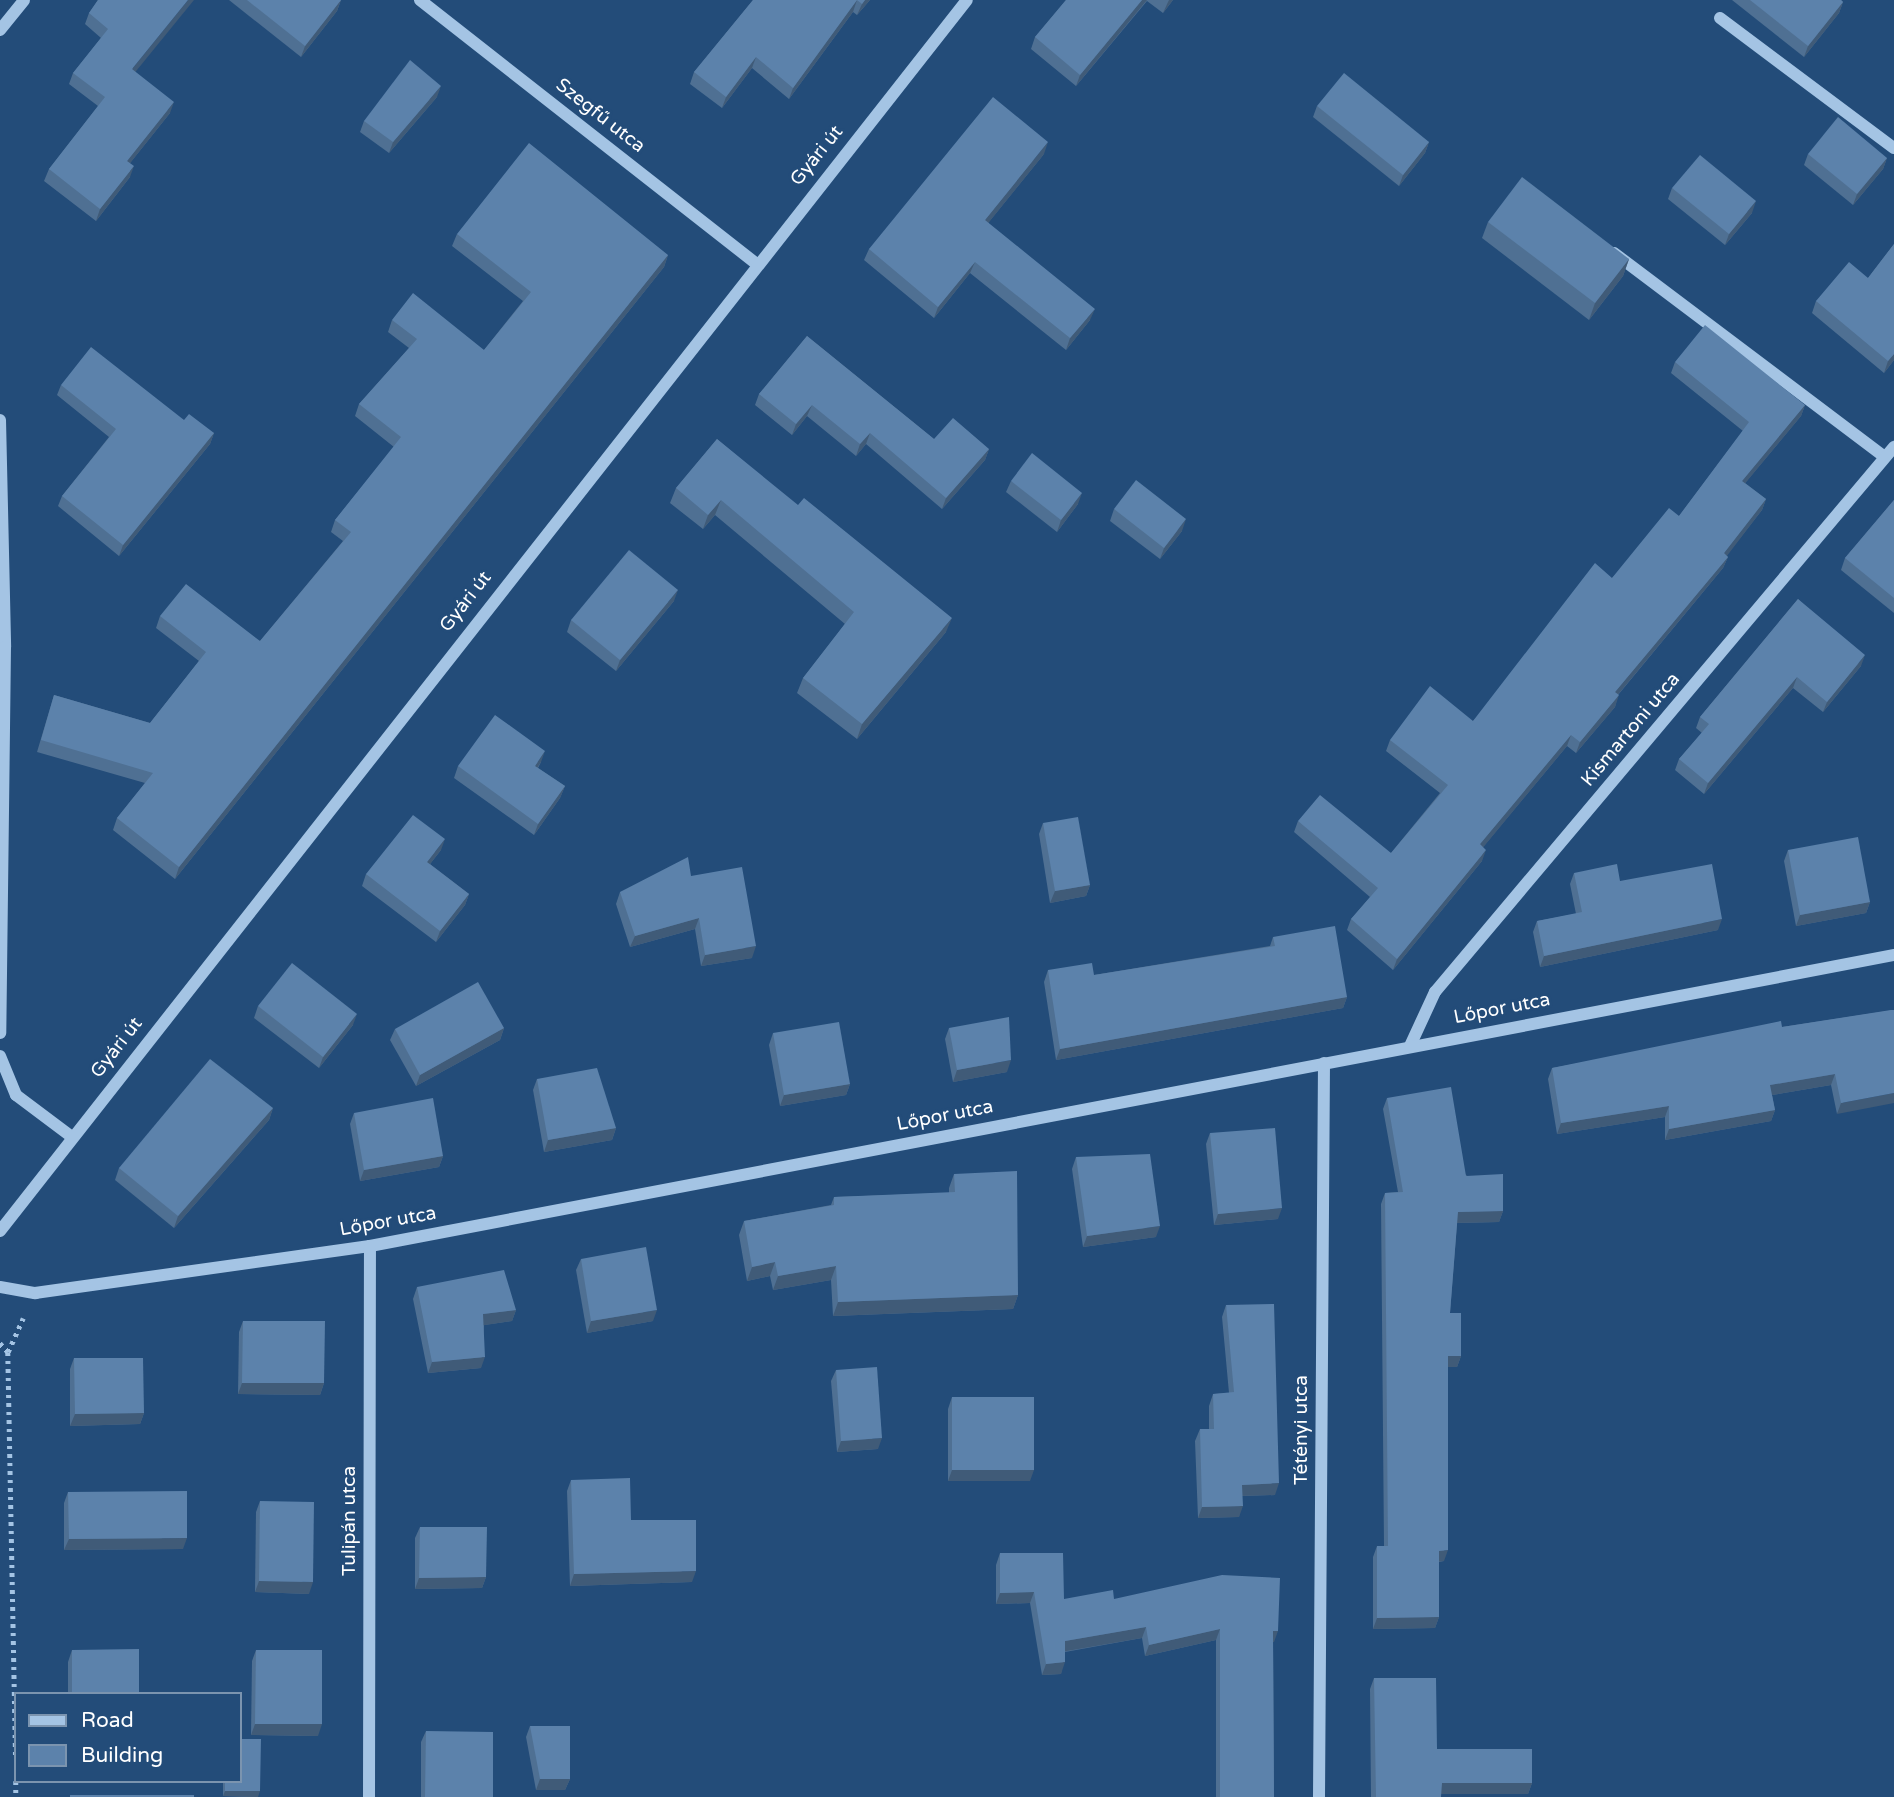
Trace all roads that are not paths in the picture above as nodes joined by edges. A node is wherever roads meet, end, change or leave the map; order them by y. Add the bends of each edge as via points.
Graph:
1 (23, 0) edge
2 (420, 0) edge
3 (967, 0) edge
4 (1720, 18) dead end
5 (0, 30) edge
6 (1894, 148) edge
7 (1601, 243) edge
8 (756, 263) junction
9 (0, 420) edge
10 (1894, 447) edge
11 (1885, 457) junction
12 (1894, 955) edge
13 (0, 1033) edge
14 (1410, 1046) junction
15 (0, 1056) edge
16 (1324, 1063) junction
17 (72, 1137) junction
18 (0, 1231) edge
19 (370, 1246) junction
20 (0, 1287) edge
21 (369, 1797) edge
22 (1319, 1797) edge

1 - 5 street
2 - 8 street, Szegfű utca
3 - 8 street, Gyári út
4 - 6 street
7 - 11 street
8 - 17 street, Gyári út
9 - 13 street via 5,648
10 - 11 street, Kismartoni utca
11 - 14 street, Kismartoni utca via 1435,992
12 - 14 street, Lőpor utca
14 - 16 street, Lőpor utca
15 - 17 street via 16,1095
16 - 19 street, Lőpor utca
16 - 22 street, Tétényi utca
17 - 18 street, Gyári út
19 - 20 street, Lőpor utca via 35,1293
19 - 21 street, Tulipán utca

